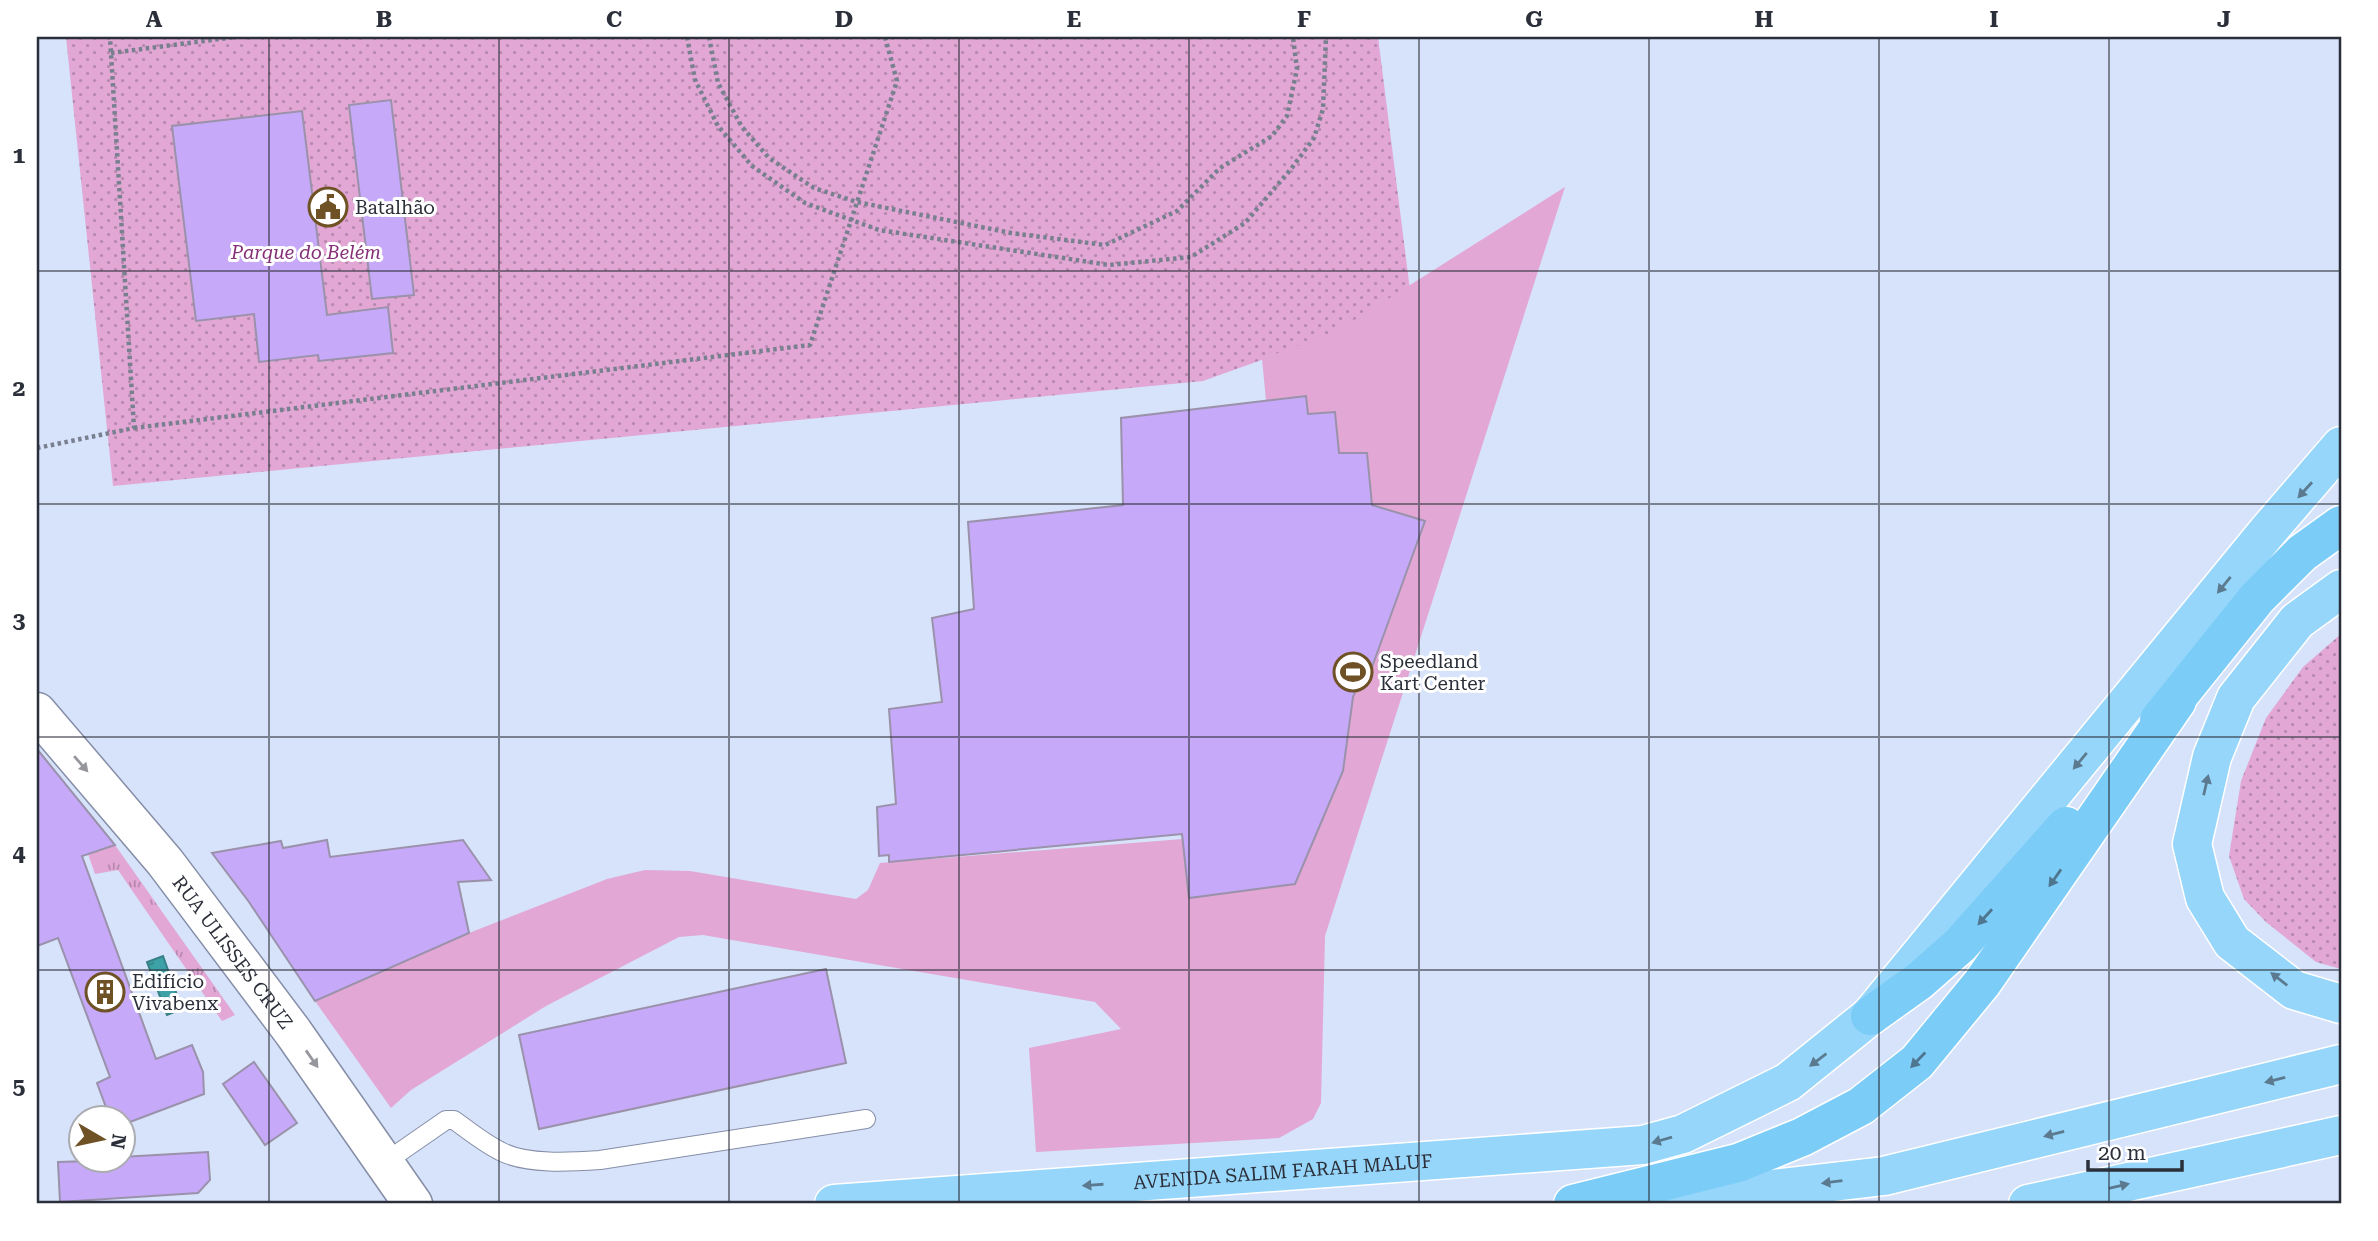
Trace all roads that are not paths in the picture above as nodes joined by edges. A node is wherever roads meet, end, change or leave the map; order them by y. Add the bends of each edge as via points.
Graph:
1 (2341, 446) edge
2 (2341, 525) edge
3 (2341, 589) edge
4 (2177, 701) junction
5 (37, 712) edge
6 (2341, 1004) edge
7 (1870, 1016) junction
8 (2341, 1064) edge
9 (866, 1119) dead end
10 (2341, 1135) edge
11 (384, 1163) junction
12 (952, 1200) edge
13 (412, 1204) edge
14 (834, 1204) edge
15 (1573, 1204) edge
16 (1608, 1204) edge
17 (2028, 1204) edge

1 -> 7 highway, AVENIDA SALIM FARAH MALUF
2 - 4 highway via 2302,553 2258,598
6 -> 3 highway via 2294,990 2232,942 2205,898 2192,844 2212,757 2236,698 2297,621
4 -> 7 highway via 1960,945
4 -> 15 highway via 1982,983 1917,1062 1861,1106 1802,1137 1738,1163
5 -> 11 street, RUA ULISSES CRUZ via 165,862
7 -> 12 highway, AVENIDA SALIM FARAH MALUF via 1788,1082 1683,1134 1643,1145
8 -> 16 highway via 1884,1176
9 - 11 lane via 569,1162 502,1152 454,1120 446,1120
17 -> 10 highway
11 - 13 street, RUA ULISSES CRUZ
12 - 14 highway, AVENIDA SALIM FARAH MALUF

